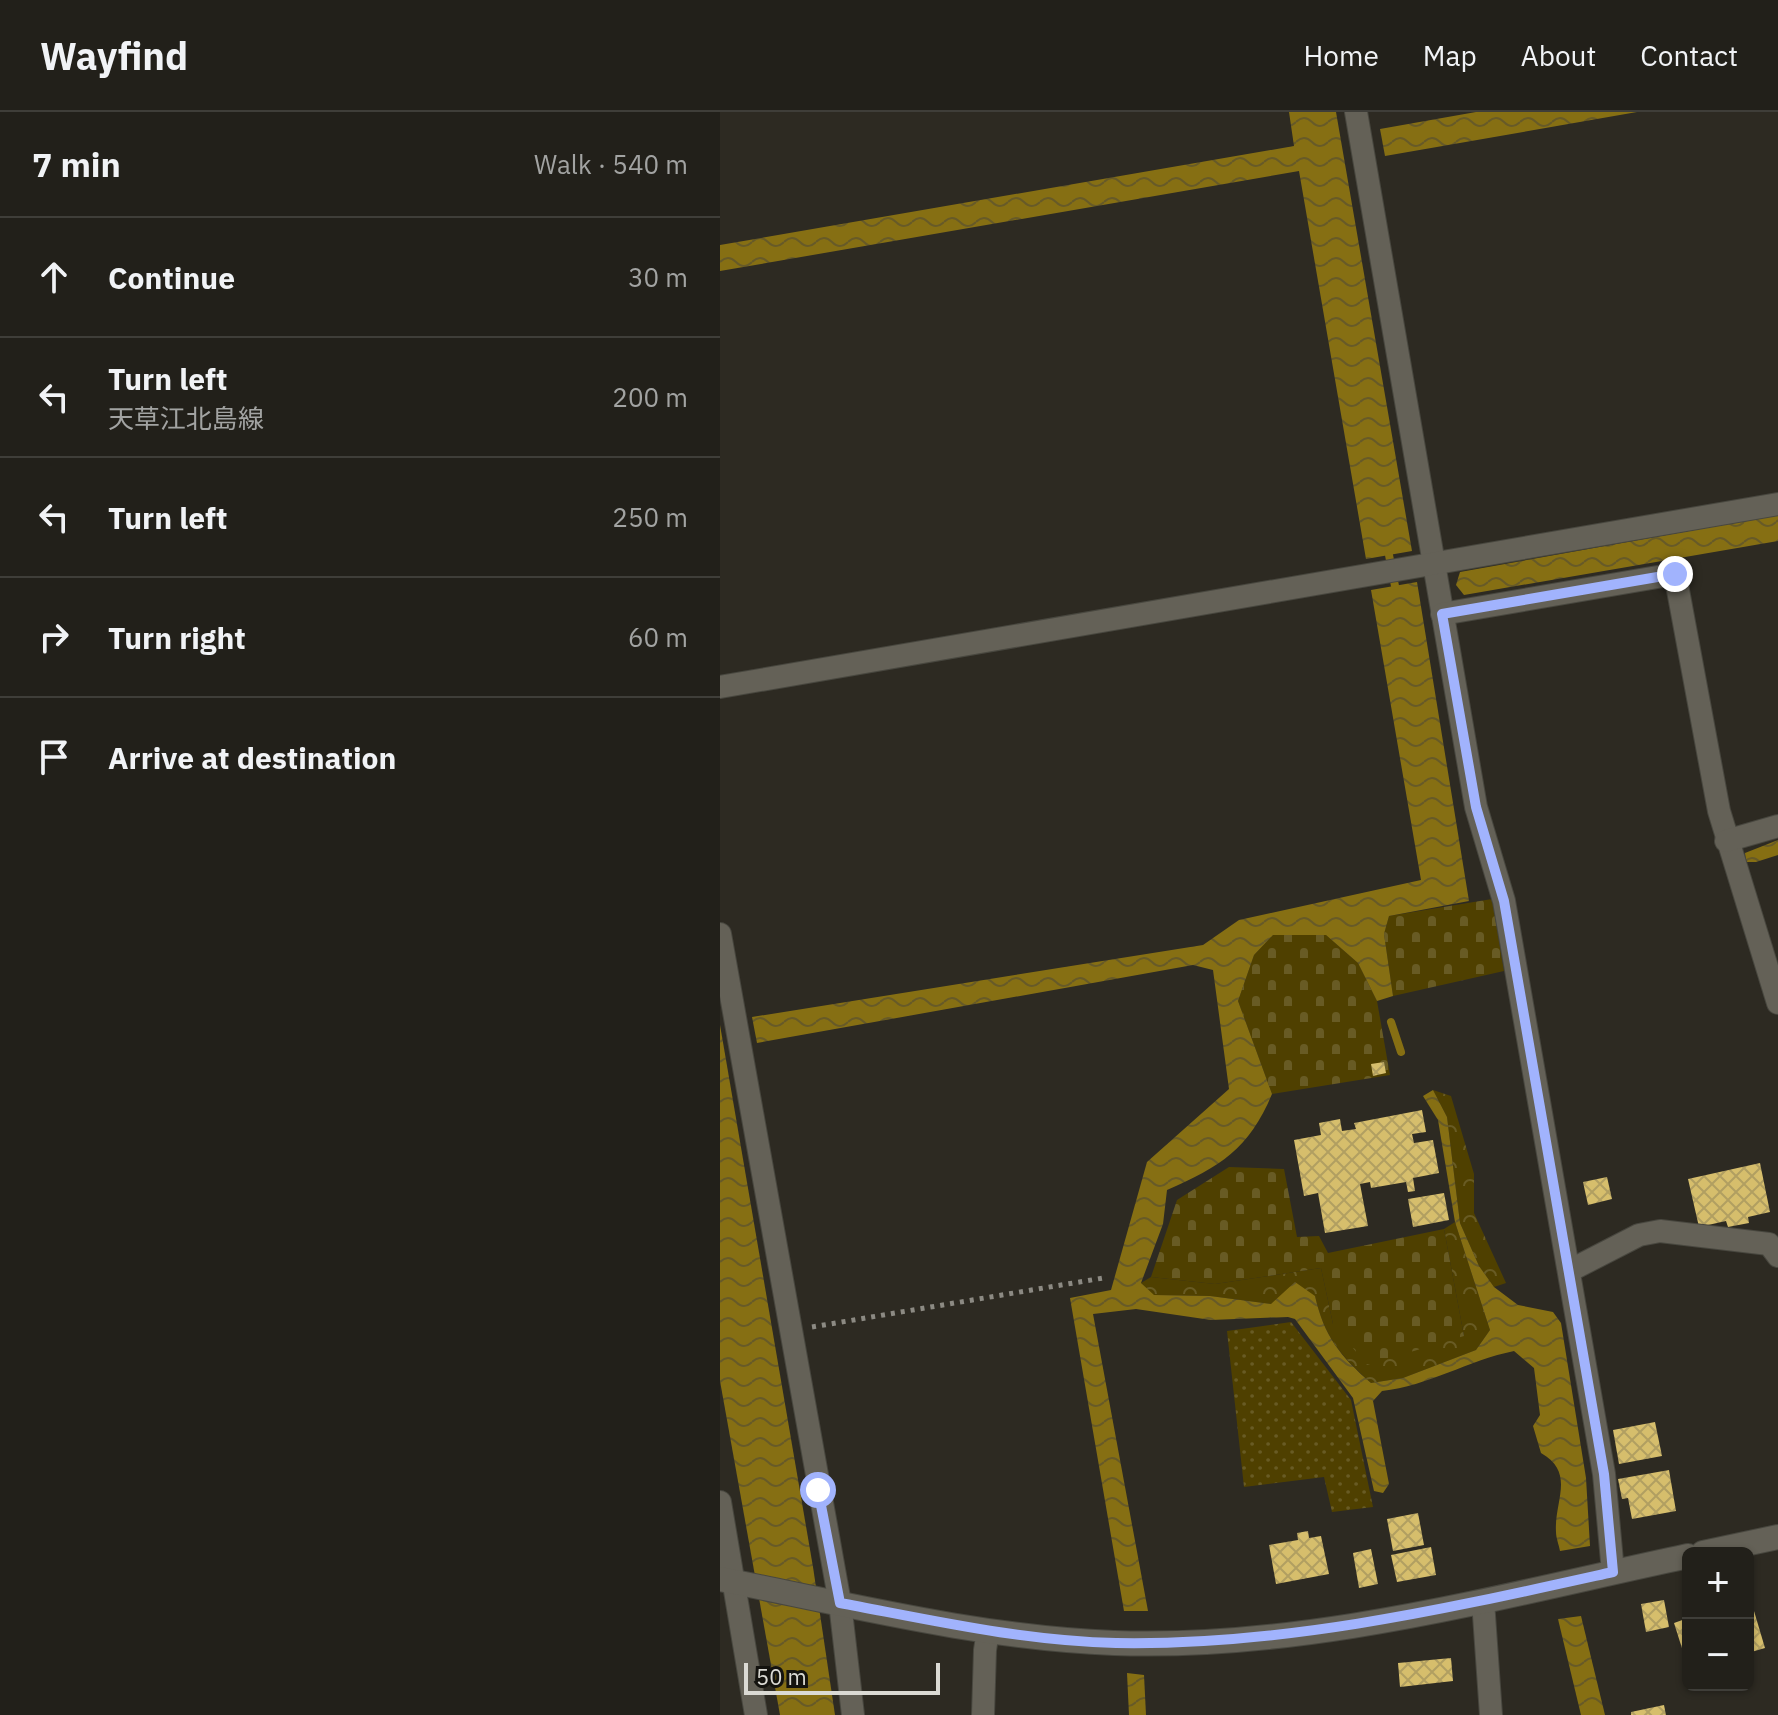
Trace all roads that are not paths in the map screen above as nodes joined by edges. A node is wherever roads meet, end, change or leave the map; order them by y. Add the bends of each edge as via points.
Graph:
1 (1356, 112) edge
2 (1778, 504) edge
3 (1433, 564) junction
4 (1442, 614) junction
5 (720, 687) edge
6 (1778, 826) edge
7 (1726, 841) junction
8 (720, 934) edge
9 (1776, 992) edge
10 (1778, 1256) edge
11 (1569, 1271) junction
12 (720, 1502) edge
13 (1778, 1537) edge
14 (1731, 1547) edge
15 (1682, 1557) edge
16 (1613, 1572) junction
17 (727, 1580) edge
18 (1483, 1601) junction
19 (840, 1603) junction
20 (988, 1631) junction
21 (756, 1715) edge
22 (853, 1715) edge
23 (983, 1715) edge
24 (1491, 1715) edge

1 - 3 street
2 - 3 street
3 - 4 street
3 - 5 street
4 - 7 street via 1675,574
4 - 11 street via 1476,807 1504,901
6 - 7 street
7 - 9 street
8 - 19 street
10 - 11 street via 1769,1244 1660,1231 1639,1235
11 - 16 street via 1604,1474
12 - 17 street
13 - 14 street
15 - 16 street
16 - 18 street
17 - 19 street
17 - 21 street
18 - 20 street via 1217,1641 1115,1643
18 - 24 street
19 - 20 street
19 - 22 street
20 - 23 street

